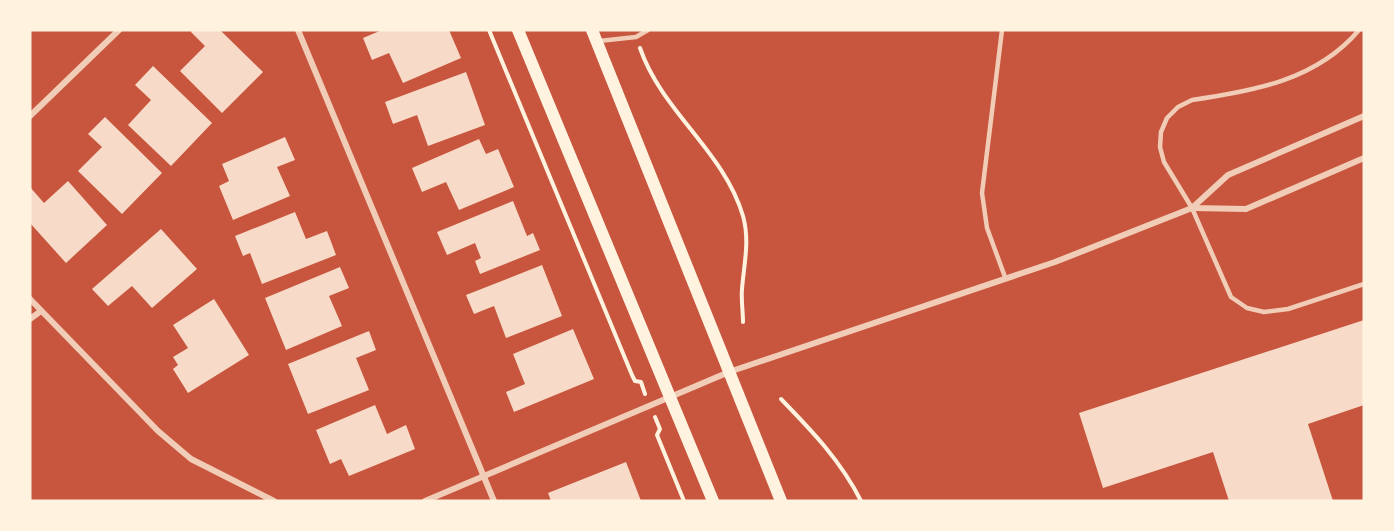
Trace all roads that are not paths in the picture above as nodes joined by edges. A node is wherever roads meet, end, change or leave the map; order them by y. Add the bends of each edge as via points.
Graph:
1 (119, 30) edge
2 (298, 30) edge
3 (518, 30) edge
4 (648, 30) edge
5 (1002, 30) edge
6 (1359, 30) edge
7 (594, 36) edge
8 (30, 116) edge
9 (1364, 116) edge
10 (1364, 158) edge
11 (1192, 208) junction
12 (1005, 277) junction
13 (1364, 284) edge
14 (30, 299) edge
15 (41, 311) junction
16 (30, 319) edge
17 (729, 372) junction
18 (670, 396) junction
19 (483, 476) junction
20 (274, 501) edge
21 (425, 501) edge
22 (494, 501) edge
23 (713, 501) edge
24 (781, 501) edge

1 - 8 street
2 - 19 street
3 - 18 main road
4 - 7 lane via 636,37
5 - 12 lane via 982,193 987,228
6 - 11 lane via 1331,59 1311,71 1289,80 1191,100 1167,118 1161,132 1164,162
7 - 17 main road
9 - 11 street via 1228,175
10 - 11 street via 1246,210
11 - 12 street via 1055,262
11 - 13 lane via 1231,297 1247,308 1264,312 1288,309
12 - 17 street
14 - 15 street
15 - 16 street
15 - 20 street via 158,431 191,459
17 - 18 street
17 - 24 main road
18 - 19 street
18 - 23 main road
19 - 21 street
19 - 22 street

